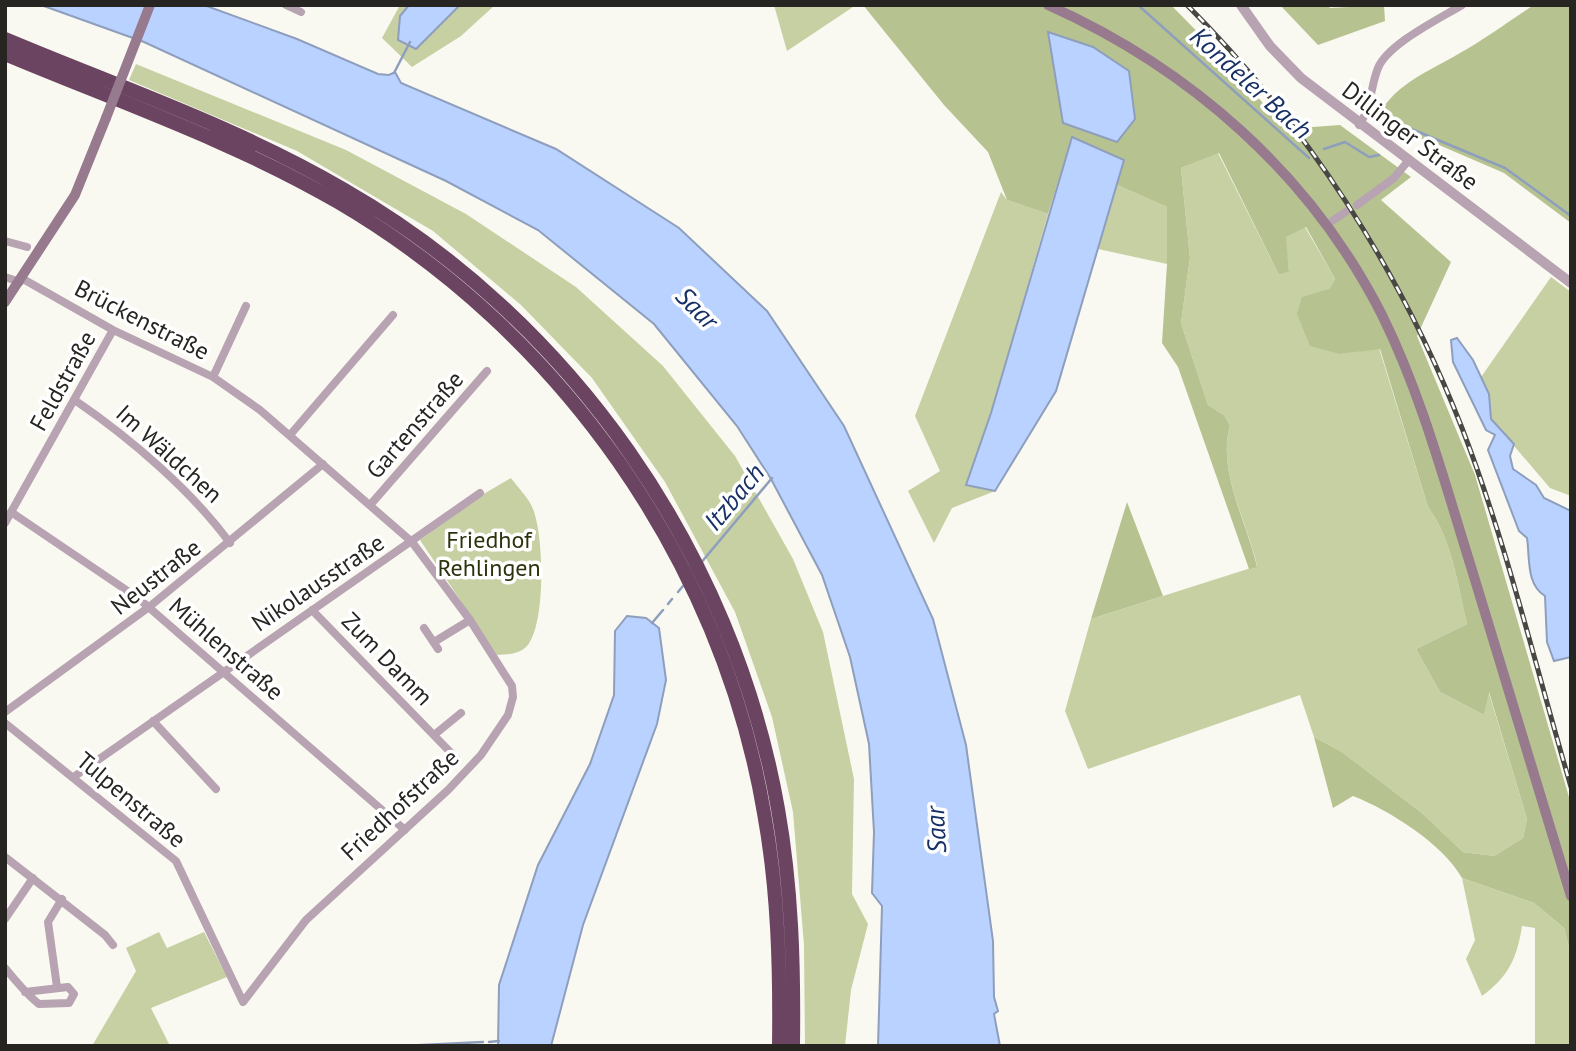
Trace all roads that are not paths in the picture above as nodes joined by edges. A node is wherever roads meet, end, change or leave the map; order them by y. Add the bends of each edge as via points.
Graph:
1 (150, 5) edge
2 (286, 5) edge
3 (1048, 5) edge
4 (1241, 5) edge
5 (1462, 5) edge
6 (301, 12) dead end
7 (5, 39) edge
8 (5, 54) edge
9 (1359, 125) junction
10 (1408, 161) junction
11 (1357, 205) dead end
12 (1347, 211) dead end
13 (1332, 221) dead end
14 (5, 241) edge
15 (27, 247) dead end
16 (5, 277) edge
17 (21, 281) junction
18 (1571, 284) edge
19 (5, 302) edge
20 (246, 306) dead end
21 (393, 316) dead end
22 (113, 330) junction
23 (487, 371) dead end
24 (213, 377) junction
25 (76, 401) junction
26 (290, 435) junction
27 (323, 464) junction
28 (481, 493) dead end
29 (371, 504) junction
30 (11, 512) junction
31 (5, 523) edge
32 (412, 542) junction
33 (230, 543) junction
34 (149, 607) junction
35 (312, 610) junction
36 (470, 620) junction
37 (424, 628) dead end
38 (222, 672) junction
39 (5, 712) edge
40 (461, 713) dead end
41 (153, 721) junction
42 (5, 723) edge
43 (434, 735) junction
44 (456, 758) dead end
45 (75, 776) junction
46 (216, 789) dead end
47 (405, 830) junction
48 (5, 857) edge
49 (33, 878) junction
50 (1571, 896) edge
51 (62, 900) junction
52 (5, 919) edge
53 (113, 945) dead end
54 (5, 968) edge
55 (57, 987) junction
56 (25, 992) junction
57 (243, 1002) joint
58 (779, 1046) edge
59 (793, 1046) edge

1 - 17 main road, bridge via 82,181
2 - 6 street
3 - 50 main road via 1142,54 1228,118 1299,190 1352,264 1381,315 1424,414
4 - 9 street, Dillinger Straße via 1286,64
5 - 9 street via 1383,59
7 - 59 highway via 257,145 381,212 508,311 606,420 660,498 700,571 740,664 756,716 786,861 793,950
8 - 58 highway via 262,162 373,224 446,276 498,321 595,429 648,506 688,577 743,720 772,862 779,950
9 - 10 street, Dillinger Straße
10 - 11 street via 1394,178
10 - 18 street, Dillinger Straße
12 - 13 street
14 - 15 street
16 - 17 street, Brückenstraße
17 - 19 main road
17 - 22 street, Brückenstraße
20 - 24 street, Brückenstraße
21 - 26 street
22 - 24 street, Brückenstraße
22 - 25 street, Feldstraße
23 - 29 street, Gartenstraße
24 - 26 street, Friedhofstraße
25 - 30 street, Feldstraße
25 - 33 street, Im Wäldchen via 115,428 201,508
26 - 27 street, Friedhofstraße
27 - 29 street, Friedhofstraße
27 - 33 street, Neustraße
28 - 32 street, Nikolausstraße
29 - 32 street, Friedhofstraße
30 - 31 street, Feldstraße
30 - 34 street, Mühlenstraße
32 - 35 street, Nikolausstraße
32 - 36 street, Friedhofstraße
33 - 34 street, Neustraße
34 - 38 street, Mühlenstraße
34 - 39 street, Neustraße
35 - 38 street, Nikolausstraße
35 - 43 street, Zum Damm
36 - 37 street via 436,646
36 - 47 street, Friedhofstraße via 506,673 512,686 512,706 474,762
38 - 41 street, Nikolausstraße
38 - 47 street, Mühlenstraße
40 - 43 street, Zum Damm
41 - 45 street, Nikolausstraße
41 - 46 street
42 - 45 street, Tulpenstraße
43 - 44 street, Zum Damm
45 - 57 street, Tulpenstraße via 176,861
47 - 57 street, Friedhofstraße via 306,920
48 - 49 street
49 - 51 street
49 - 52 street
51 - 53 street
51 - 55 street via 48,922
54 - 56 street
55 - 56 street
55 - 56 street via 71,989 73,1000 44,1005

